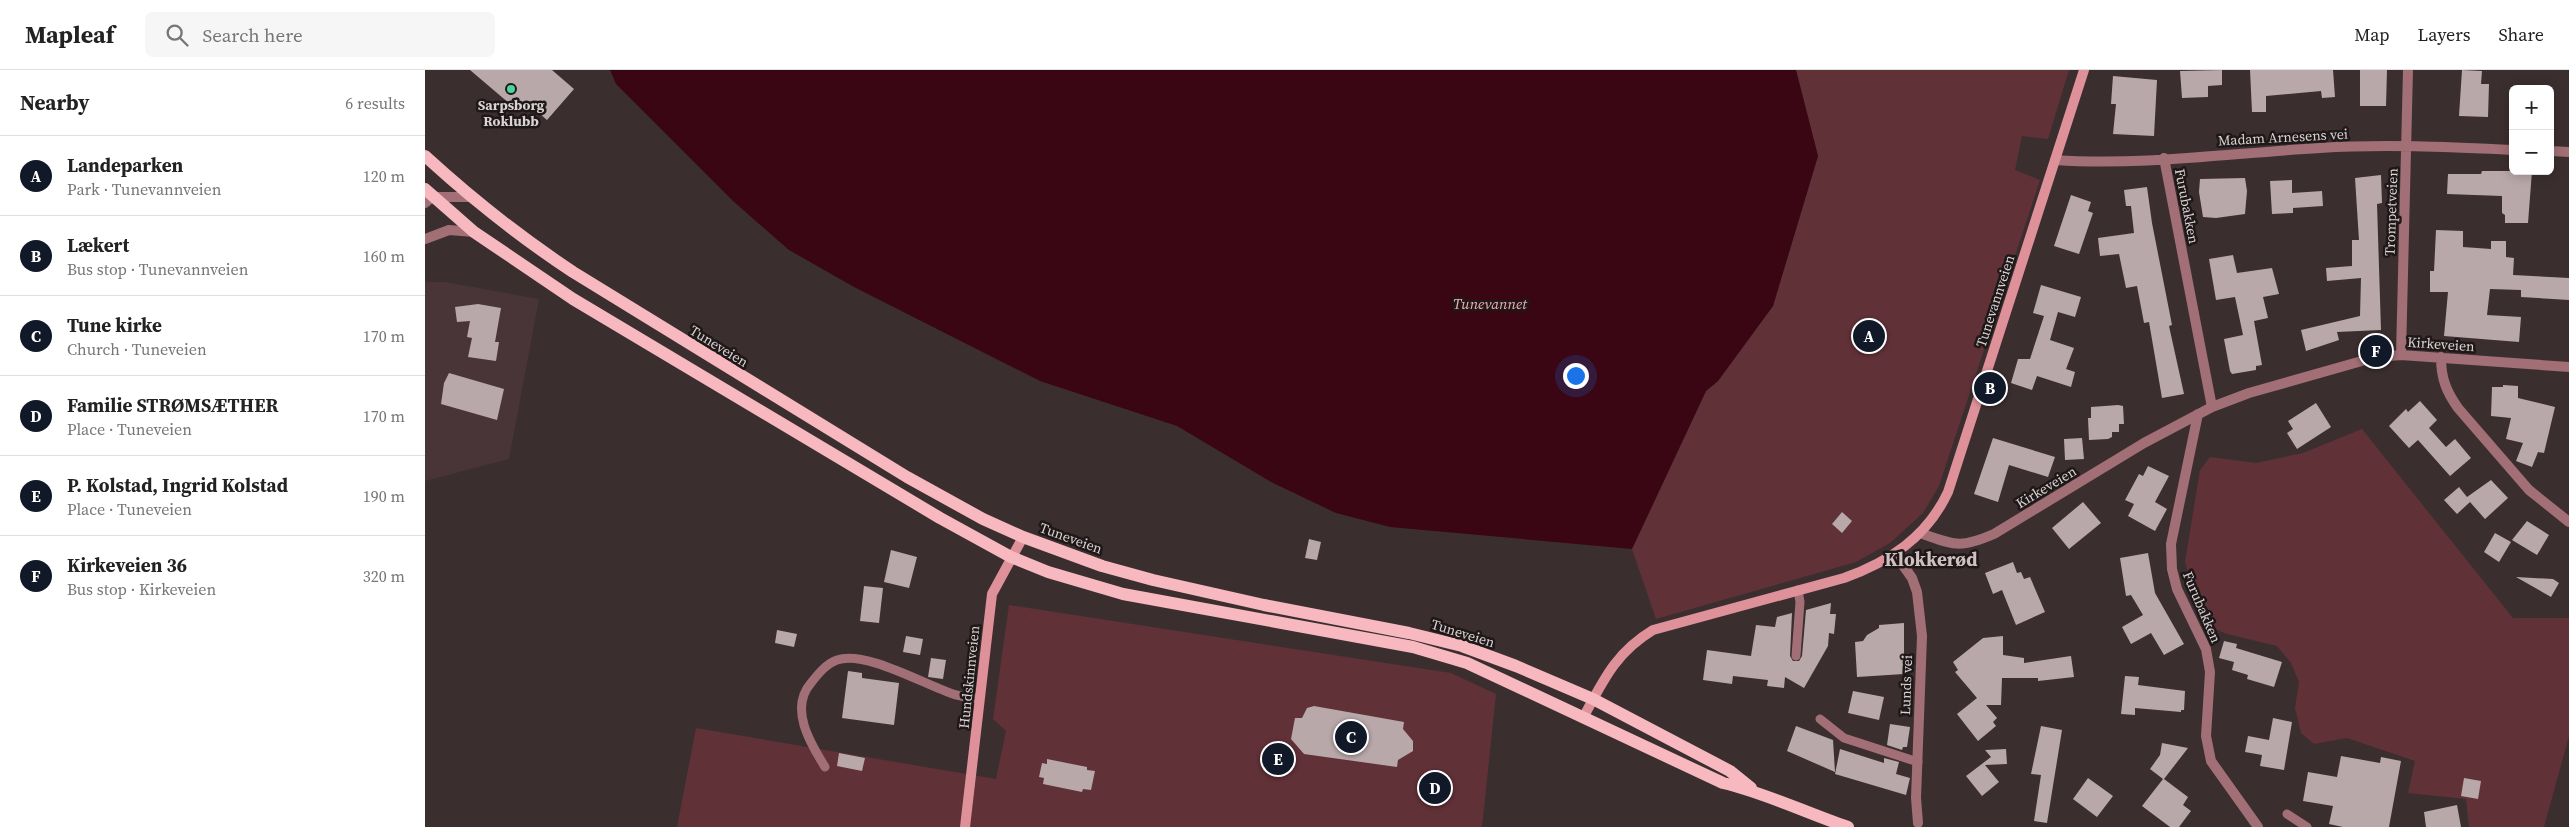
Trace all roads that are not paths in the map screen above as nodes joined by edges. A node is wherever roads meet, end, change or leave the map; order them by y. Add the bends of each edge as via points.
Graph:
1 (2084, 70) edge
2 (2408, 70) edge
3 (2407, 145) junction
4 (2509, 150) edge
5 (2554, 151) edge
6 (2569, 152) edge
7 (425, 156) edge
8 (2164, 158) junction
9 (2055, 160) junction
10 (427, 196) edge
11 (470, 197) junction
12 (474, 232) junction
13 (425, 239) edge
14 (2401, 355) junction
15 (2441, 358) junction
16 (2569, 368) edge
17 (2212, 407) junction
18 (2198, 414) junction
19 (2569, 522) edge
20 (1920, 533) junction
21 (1023, 537) junction
22 (1895, 554) junction
23 (1011, 556) junction
24 (1798, 590) junction
25 (1796, 656) dead end
26 (979, 699) junction
27 (1593, 699) junction
28 (1583, 718) junction
29 (1820, 719) dead end
30 (1917, 762) junction
31 (825, 767) dead end
32 (1753, 790) junction
33 (2287, 814) dead end
34 (1918, 823) dead end
35 (965, 827) edge
36 (1848, 827) edge
37 (2258, 827) edge
38 (2307, 827) edge

1 - 9 street, Tunevannveien
2 - 3 street, Trompetveien
3 - 4 street, Madam Arnesens vei
3 - 8 street, Madam Arnesens vei
3 - 14 street, Trompetveien
5 - 6 street
7 - 11 main road
8 - 9 street, Madam Arnesens vei via 2097,163
8 - 17 street, Furubakken
9 - 20 street, Tunevannveien via 1948,492 1934,518
10 - 11 street, Tuneveien
10 - 12 main road, Tuneveien
11 - 21 main road, Tuneveien via 519,236 573,272 727,368 907,478
12 - 13 street, Tuneveien via 449,230
12 - 23 main road, Tuneveien via 573,299 940,518
14 - 15 street, Kirkeveien
14 - 17 street, Kirkeveien via 2376,357
15 - 16 street, Kirkeveien
15 - 19 street via 2441,376 2447,394 2529,490
17 - 18 street, Kirkeveien
18 - 20 street, Kirkeveien via 1974,543 1955,545
18 - 37 street, Furubakken via 2171,544 2172,569 2177,589 2206,649 2210,672 2205,736 2211,761
20 - 22 street
21 - 23 street, Hundskinnveien
21 - 27 main road, Tuneveien via 1102,566 1153,580 1462,646
22 - 24 street via 1870,569
22 - 30 street, Lunds vei via 1915,585 1922,636
23 - 26 street, Hundskinnveien via 992,594
23 - 28 main road, Tuneveien via 1049,572 1123,594 1441,654
24 - 25 lane
24 - 27 street via 1653,630 1623,652
26 - 31 lane via 955,695 876,663 849,658 836,660 805,689 801,708 810,743
26 - 35 street, Hundskinnveien
27 - 28 street
27 - 32 main road, Tuneveien via 1730,771
28 - 32 main road, Tuneveien via 1723,783
29 - 30 lane via 1843,738
30 - 34 street, Lunds vei
32 - 36 main road, Tuneveien
33 - 38 lane

